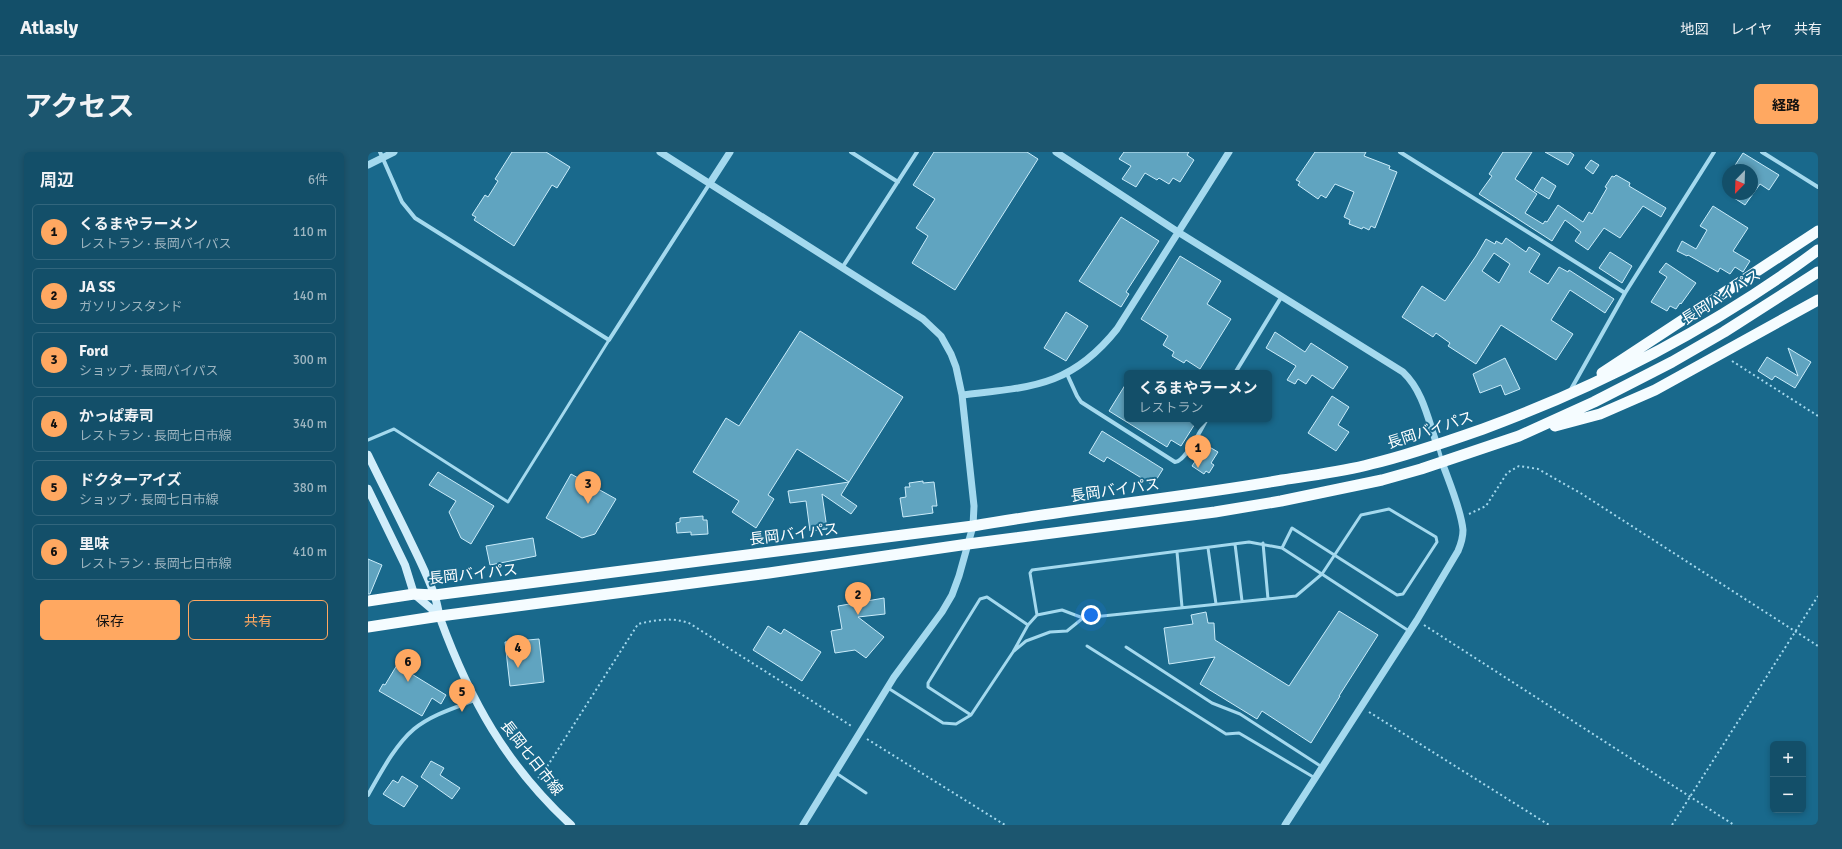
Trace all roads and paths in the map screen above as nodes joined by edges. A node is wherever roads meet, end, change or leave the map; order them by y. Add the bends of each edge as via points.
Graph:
1 (394, 152) edge
2 (660, 152) edge
3 (730, 152) edge
4 (851, 152) edge
5 (917, 152) edge
6 (1056, 152) edge
7 (1229, 152) edge
8 (1400, 152) edge
9 (1714, 152) edge
10 (1762, 152) edge
11 (381, 155) edge
12 (368, 165) edge
13 (898, 182) junction
14 (710, 183) junction
15 (1818, 187) edge
16 (1818, 231) edge
17 (1178, 232) junction
18 (1818, 250) edge
19 (842, 268) junction
20 (1818, 272) edge
21 (1625, 293) junction
22 (1282, 296) junction
23 (1818, 300) edge
24 (609, 340) junction
25 (1721, 354) junction
26 (1237, 370) edge
27 (1067, 374) junction
28 (962, 394) junction
29 (1568, 395) junction
30 (1818, 416) edge
31 (1205, 422) edge
32 (1519, 436) junction
33 (368, 440) edge
34 (1437, 445) junction
35 (368, 455) edge
36 (1442, 462) junction
37 (368, 488) edge
38 (1460, 516) junction
39 (972, 526) junction
40 (1263, 543) junction
41 (968, 544) junction
42 (1235, 544) junction
43 (1208, 548) junction
44 (1282, 548) junction
45 (1177, 552) junction
46 (1335, 555) junction
47 (1322, 574) junction
48 (414, 594) junction
49 (435, 595) junction
50 (1818, 596) edge
51 (1268, 598) junction
52 (368, 601) edge
53 (1242, 601) junction
54 (1216, 604) junction
55 (1182, 607) junction
56 (1037, 615) junction
57 (440, 616) junction
58 (1083, 618) junction
59 (1416, 620) junction
60 (1028, 624) junction
61 (368, 627) edge
62 (1410, 631) junction
63 (1796, 632) junction
64 (1087, 646) dead end
65 (1818, 646) edge
66 (1126, 647) dead end
67 (1013, 652) junction
68 (887, 688) junction
69 (475, 700) junction
70 (1361, 707) junction
71 (971, 715) junction
72 (859, 734) junction
73 (1322, 767) junction
74 (836, 773) junction
75 (538, 778) dead end
76 (1315, 778) junction
77 (866, 793) dead end
78 (368, 795) edge
79 (1691, 797) junction
80 (570, 825) edge
81 (802, 825) edge
82 (1005, 825) edge
83 (1285, 825) edge
84 (1549, 825) edge
85 (1672, 825) edge
86 (1734, 825) edge

1 - 11 street
2 - 14 street
3 - 14 street
4 - 13 street
5 - 13 street
6 - 17 street
7 - 17 street
8 - 21 street
9 - 21 street
10 - 15 street
11 - 12 street
11 - 24 street via 402,202 415,218
13 - 19 street
14 - 19 street
14 - 24 street
16 - 29 highway
17 - 22 street
17 - 27 street via 1103,347
18 - 29 highway, 長岡バイパス via 1695,332
19 - 28 street via 923,319 941,336 956,367
20 - 32 highway, 長岡バイパス via 1731,328 1672,362 1594,402
21 - 29 street
22 - 26 street
22 - 34 street via 1392,364 1413,381
23 - 25 highway
24 - 33 lane via 508,502 394,429
25 - 30 path
25 - 32 highway via 1655,390 1600,414
27 - 28 street via 1048,382 1028,386
27 - 31 street via 1081,402 1175,462 1184,456
28 - 39 street via 974,506
29 - 34 highway, 長岡バイパス
32 - 36 highway, 長岡バイパス
34 - 36 street
34 - 39 highway, 長岡バイパス via 1370,465 1327,473
35 - 49 main road, 長岡七日市線
36 - 38 street
36 - 41 highway, 長岡バイパス via 1382,480 1281,501
37 - 48 main road via 405,565
38 - 59 street via 1463,530 1458,551
38 - 63 path via 1486,506 1512,469 1519,466 1538,469 1582,494
39 - 41 street
39 - 49 highway, 長岡バイパス
40 - 42 lane
40 - 44 lane
40 - 51 lane
41 - 57 highway, 長岡バイパス
41 - 68 street via 952,595
42 - 43 lane
42 - 53 lane
43 - 45 lane
43 - 54 lane
44 - 46 lane via 1292,528
44 - 47 lane
45 - 55 lane
45 - 56 lane via 1032,570 1030,573
46 - 46 lane via 1361,515 1389,509 1436,537 1437,542 1403,594 1398,595
46 - 47 lane
47 - 51 lane via 1296,596
47 - 62 lane
48 - 49 highway, 長岡バイパス
48 - 52 highway, 長岡バイパス
48 - 57 main road, 長岡七日市線
49 - 57 main road, 長岡七日市線
50 - 63 path
51 - 53 lane
53 - 54 lane
54 - 55 lane
55 - 58 lane
56 - 58 lane via 1062,610
56 - 60 lane
57 - 61 highway, 長岡バイパス
57 - 69 main road, 長岡七日市線
58 - 67 lane via 1067,631 1050,632 1026,641
59 - 62 street
59 - 79 path
60 - 67 lane
60 - 71 lane via 987,597 980,599 928,683 928,687
62 - 70 street
63 - 65 path
63 - 79 path
64 - 76 lane via 1226,734 1239,733
66 - 73 lane via 1212,703 1240,714
67 - 71 lane
68 - 71 lane via 943,723 956,724
68 - 72 street
69 - 78 street via 443,712 414,729 399,747
69 - 80 main road, 長岡七日市線 via 510,759
70 - 73 street
70 - 84 path
72 - 74 street
72 - 75 path via 852,726 689,623 674,619 654,620 638,624 543,774
72 - 82 path
73 - 76 street
74 - 77 lane
74 - 81 street
76 - 83 street
79 - 85 path
79 - 86 path

